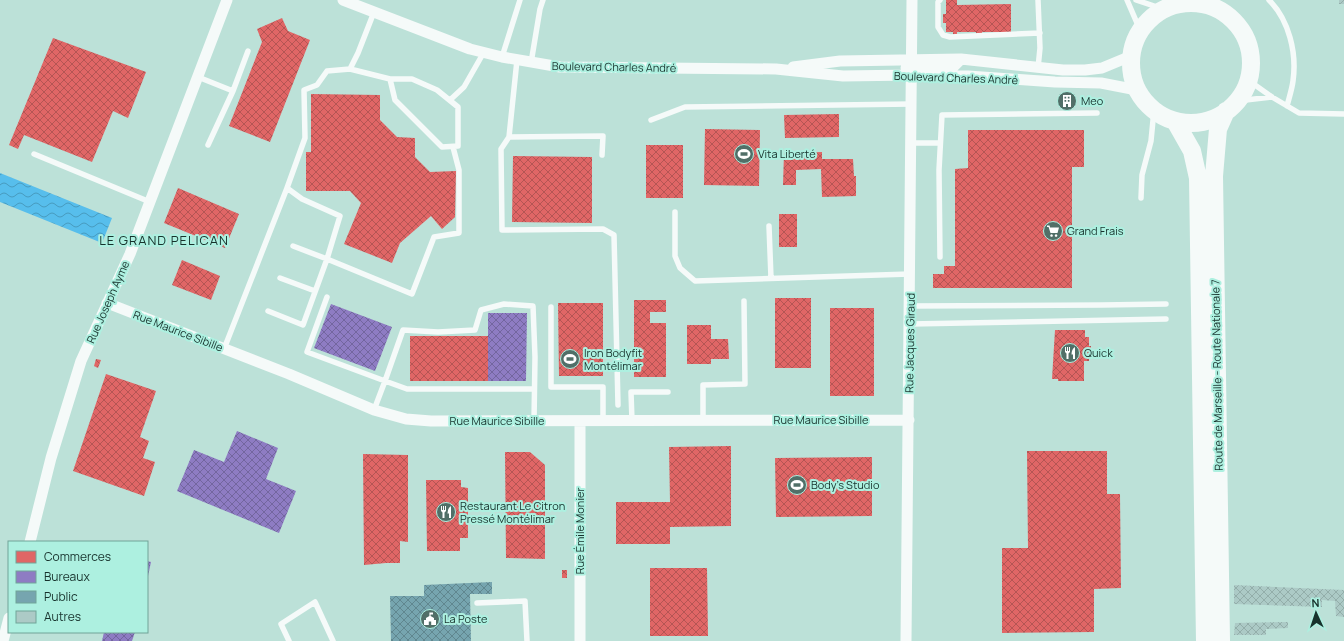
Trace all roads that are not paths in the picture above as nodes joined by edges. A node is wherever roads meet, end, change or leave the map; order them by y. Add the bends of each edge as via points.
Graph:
1 (227, 0) edge
2 (343, 0) edge
3 (520, 0) edge
4 (543, 0) edge
5 (912, 0) edge
6 (940, 0) edge
7 (1038, 0) edge
8 (1127, 0) edge
9 (1136, 0) edge
10 (1269, 0) edge
11 (1185, 1) edge
12 (1223, 6) edge
13 (1163, 9) junction
14 (374, 12) junction
15 (1140, 30) junction
16 (1040, 33) junction
17 (248, 51) dead end
18 (484, 52) junction
19 (1131, 56) junction
20 (502, 57) junction
21 (517, 60) junction
22 (531, 63) junction
23 (912, 67) junction
24 (1038, 68) junction
25 (350, 69) junction
26 (776, 69) junction
27 (198, 77) junction
28 (390, 79) junction
29 (1248, 80) junction
30 (1137, 90) junction
31 (233, 91) junction
32 (1272, 97) junction
33 (450, 100) junction
34 (912, 104) junction
35 (1231, 106) junction
36 (1287, 106) junction
37 (1154, 110) junction
38 (1097, 113) dead end
39 (1344, 114) edge
40 (651, 120) dead end
41 (1175, 121) junction
42 (509, 137) junction
43 (912, 143) junction
44 (940, 143) junction
45 (208, 145) dead end
46 (453, 147) junction
47 (34, 154) dead end
48 (602, 155) dead end
49 (287, 188) junction
50 (1141, 198) dead end
51 (150, 202) junction
52 (675, 212) dead end
53 (769, 226) dead end
54 (292, 246) dead end
55 (940, 257) dead end
56 (326, 259) junction
57 (910, 274) junction
58 (280, 278) dead end
59 (771, 278) junction
60 (315, 291) junction
61 (327, 297) dead end
62 (744, 301) dead end
63 (107, 303) junction
64 (1166, 304) dead end
65 (910, 306) junction
66 (551, 307) dead end
67 (268, 311) dead end
68 (1166, 319) dead end
69 (910, 324) junction
70 (224, 349) junction
71 (385, 381) junction
72 (534, 389) junction
73 (668, 392) dead end
74 (618, 405) dead end
75 (374, 410) junction
76 (703, 420) junction
77 (909, 420) junction
78 (534, 421) junction
79 (580, 421) junction
80 (603, 421) junction
81 (632, 421) junction
82 (30, 541) edge
83 (477, 603) dead end
84 (8, 622) edge
85 (3, 641) edge
86 (289, 641) edge
87 (333, 641) edge
88 (527, 641) edge
89 (580, 641) edge
90 (906, 641) edge
91 (1205, 641) edge
92 (1221, 641) edge

1 - 27 street, Rue Joseph Ayme
2 - 14 street, Boulevard Charles André
3 - 20 lane
4 - 22 lane
5 - 23 street, Rue Jacques Giraud
6 - 16 lane via 938,27 943,35 950,37
7 - 16 lane
8 - 15 lane
9 - 13 lane
10 - 36 lane via 1286,24 1293,51 1294,81
11 - 12 main road
11 - 13 main road
12 - 29 main road via 1247,42 1251,67
13 - 15 main road via 1154,14
14 - 18 street, Boulevard Charles André
14 - 25 lane
15 - 19 main road
16 - 24 lane
17 - 31 lane
18 - 20 street, Boulevard Charles André
18 - 33 lane via 464,87
19 - 24 street, Boulevard Charles André via 1102,68
19 - 30 main road via 1130,68
20 - 21 street, Boulevard Charles André
21 - 22 street, Boulevard Charles André
21 - 42 lane
22 - 26 street, Boulevard Charles André via 560,67
23 - 24 street, Boulevard Charles André via 961,59
23 - 26 street, Boulevard Charles André via 843,76
23 - 26 street, Boulevard Charles André via 840,60
23 - 30 street, Boulevard Charles André via 968,76 1101,83
23 - 34 street, Rue Jacques Giraud
25 - 28 lane
25 - 49 lane via 327,71 317,85 304,90 305,138
27 - 31 lane
27 - 51 street, Rue Joseph Ayme
28 - 33 lane via 412,78 438,90
28 - 46 lane via 395,100 442,147
29 - 32 lane
29 - 35 main road via 1244,91
30 - 37 main road
31 - 45 lane
32 - 35 lane
32 - 36 lane
33 - 46 lane via 458,107 458,146
34 - 40 lane via 685,107
34 - 43 street, Rue Jacques Giraud
35 - 41 main road via 1210,119 1193,122
35 - 92 main road, Route de Marseille - Route Nationale 7 via 1218,129 1214,176
36 - 39 lane via 1299,113
37 - 41 main road
37 - 50 lane via 1151,141 1142,175
38 - 44 lane via 942,115
41 - 91 main road, Route de Marseille - Route Nationale 7 via 1192,151 1198,178
42 - 48 lane via 603,136
42 - 74 lane via 501,149 502,230 603,229 614,235
43 - 44 lane
43 - 57 street, Rue Jacques Giraud
44 - 55 lane
46 - 56 lane via 459,170 459,233 434,237 412,294
47 - 51 lane
49 - 56 lane via 302,199 340,216
49 - 70 lane
51 - 63 street, Rue Joseph Ayme
52 - 59 lane via 675,256 680,268 695,281
53 - 59 lane
54 - 56 lane
56 - 60 lane
57 - 59 lane
57 - 65 street, Rue Jacques Giraud
58 - 60 lane
60 - 67 lane via 304,325
61 - 71 lane via 307,352
62 - 76 lane via 745,384 703,385
63 - 70 street, Rue Maurice Sibille
63 - 82 street, Rue Joseph Ayme via 81,361 51,458
64 - 65 lane
65 - 69 street, Rue Jacques Giraud
66 - 80 lane via 551,387 603,387
68 - 69 lane
69 - 77 street, Rue Jacques Giraud
70 - 75 street, Rue Maurice Sibille
71 - 72 lane via 407,389
71 - 72 lane via 402,330 475,330 481,310 504,304 533,306
71 - 75 lane
72 - 78 lane
73 - 81 lane via 631,392
75 - 78 street, Rue Maurice Sibille via 400,418 431,421
76 - 77 street, Rue Maurice Sibille
76 - 81 street, Rue Maurice Sibille
77 - 90 street, Rue Jacques Giraud
78 - 79 street, Rue Maurice Sibille
79 - 80 street, Rue Maurice Sibille
79 - 89 street, Rue Émile Monier
80 - 81 street, Rue Maurice Sibille
83 - 88 lane via 525,601
84 - 85 street
86 - 87 lane via 281,624 315,602

